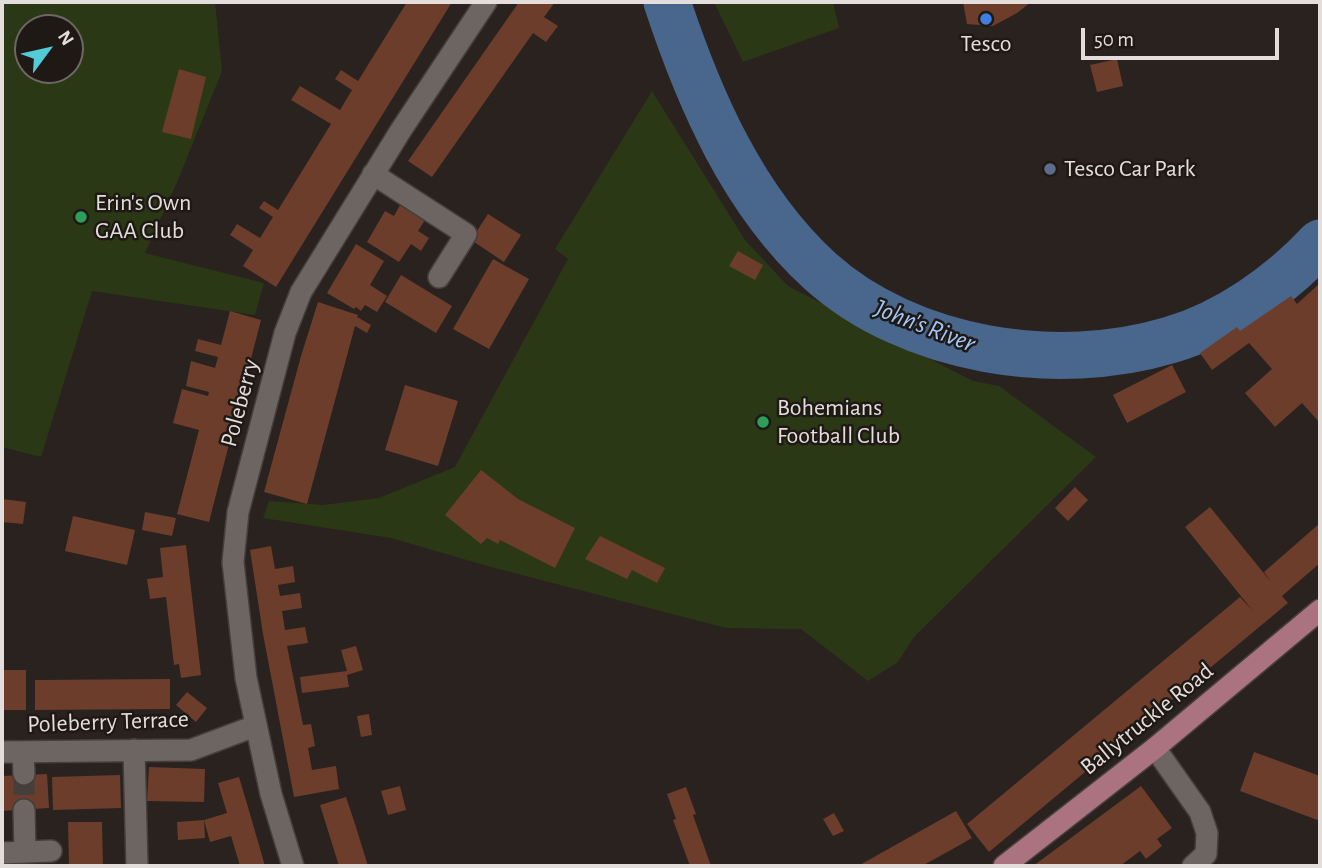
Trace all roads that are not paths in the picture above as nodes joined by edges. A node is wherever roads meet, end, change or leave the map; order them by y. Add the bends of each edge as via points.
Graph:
1 (486, 2) edge
2 (373, 174) junction
3 (439, 277) dead end
4 (1320, 610) edge
5 (255, 726) junction
6 (1154, 748) junction
7 (134, 750) junction
8 (12, 752) edge
9 (23, 774) tunnel mouth
10 (24, 810) tunnel mouth
11 (25, 852) junction
12 (51, 852) dead end
13 (2, 853) edge
14 (137, 866) edge
15 (293, 866) edge
16 (1004, 866) edge
17 (1193, 866) edge

1 - 2 street, Poleberry
2 - 3 street via 466,234
2 - 5 street, Poleberry via 307,281 291,316 239,512 233,547 234,586
4 - 6 main road, Ballytruckle Road
5 - 7 street, Poleberry Terrace via 191,750
5 - 15 street, Poleberry
6 - 16 main road, Ballytruckle Road
6 - 17 street via 1200,813 1207,834 1206,854
7 - 8 street, Poleberry Terrace
7 - 14 street
8 - 9 street
10 - 11 street
11 - 12 street
11 - 13 street

